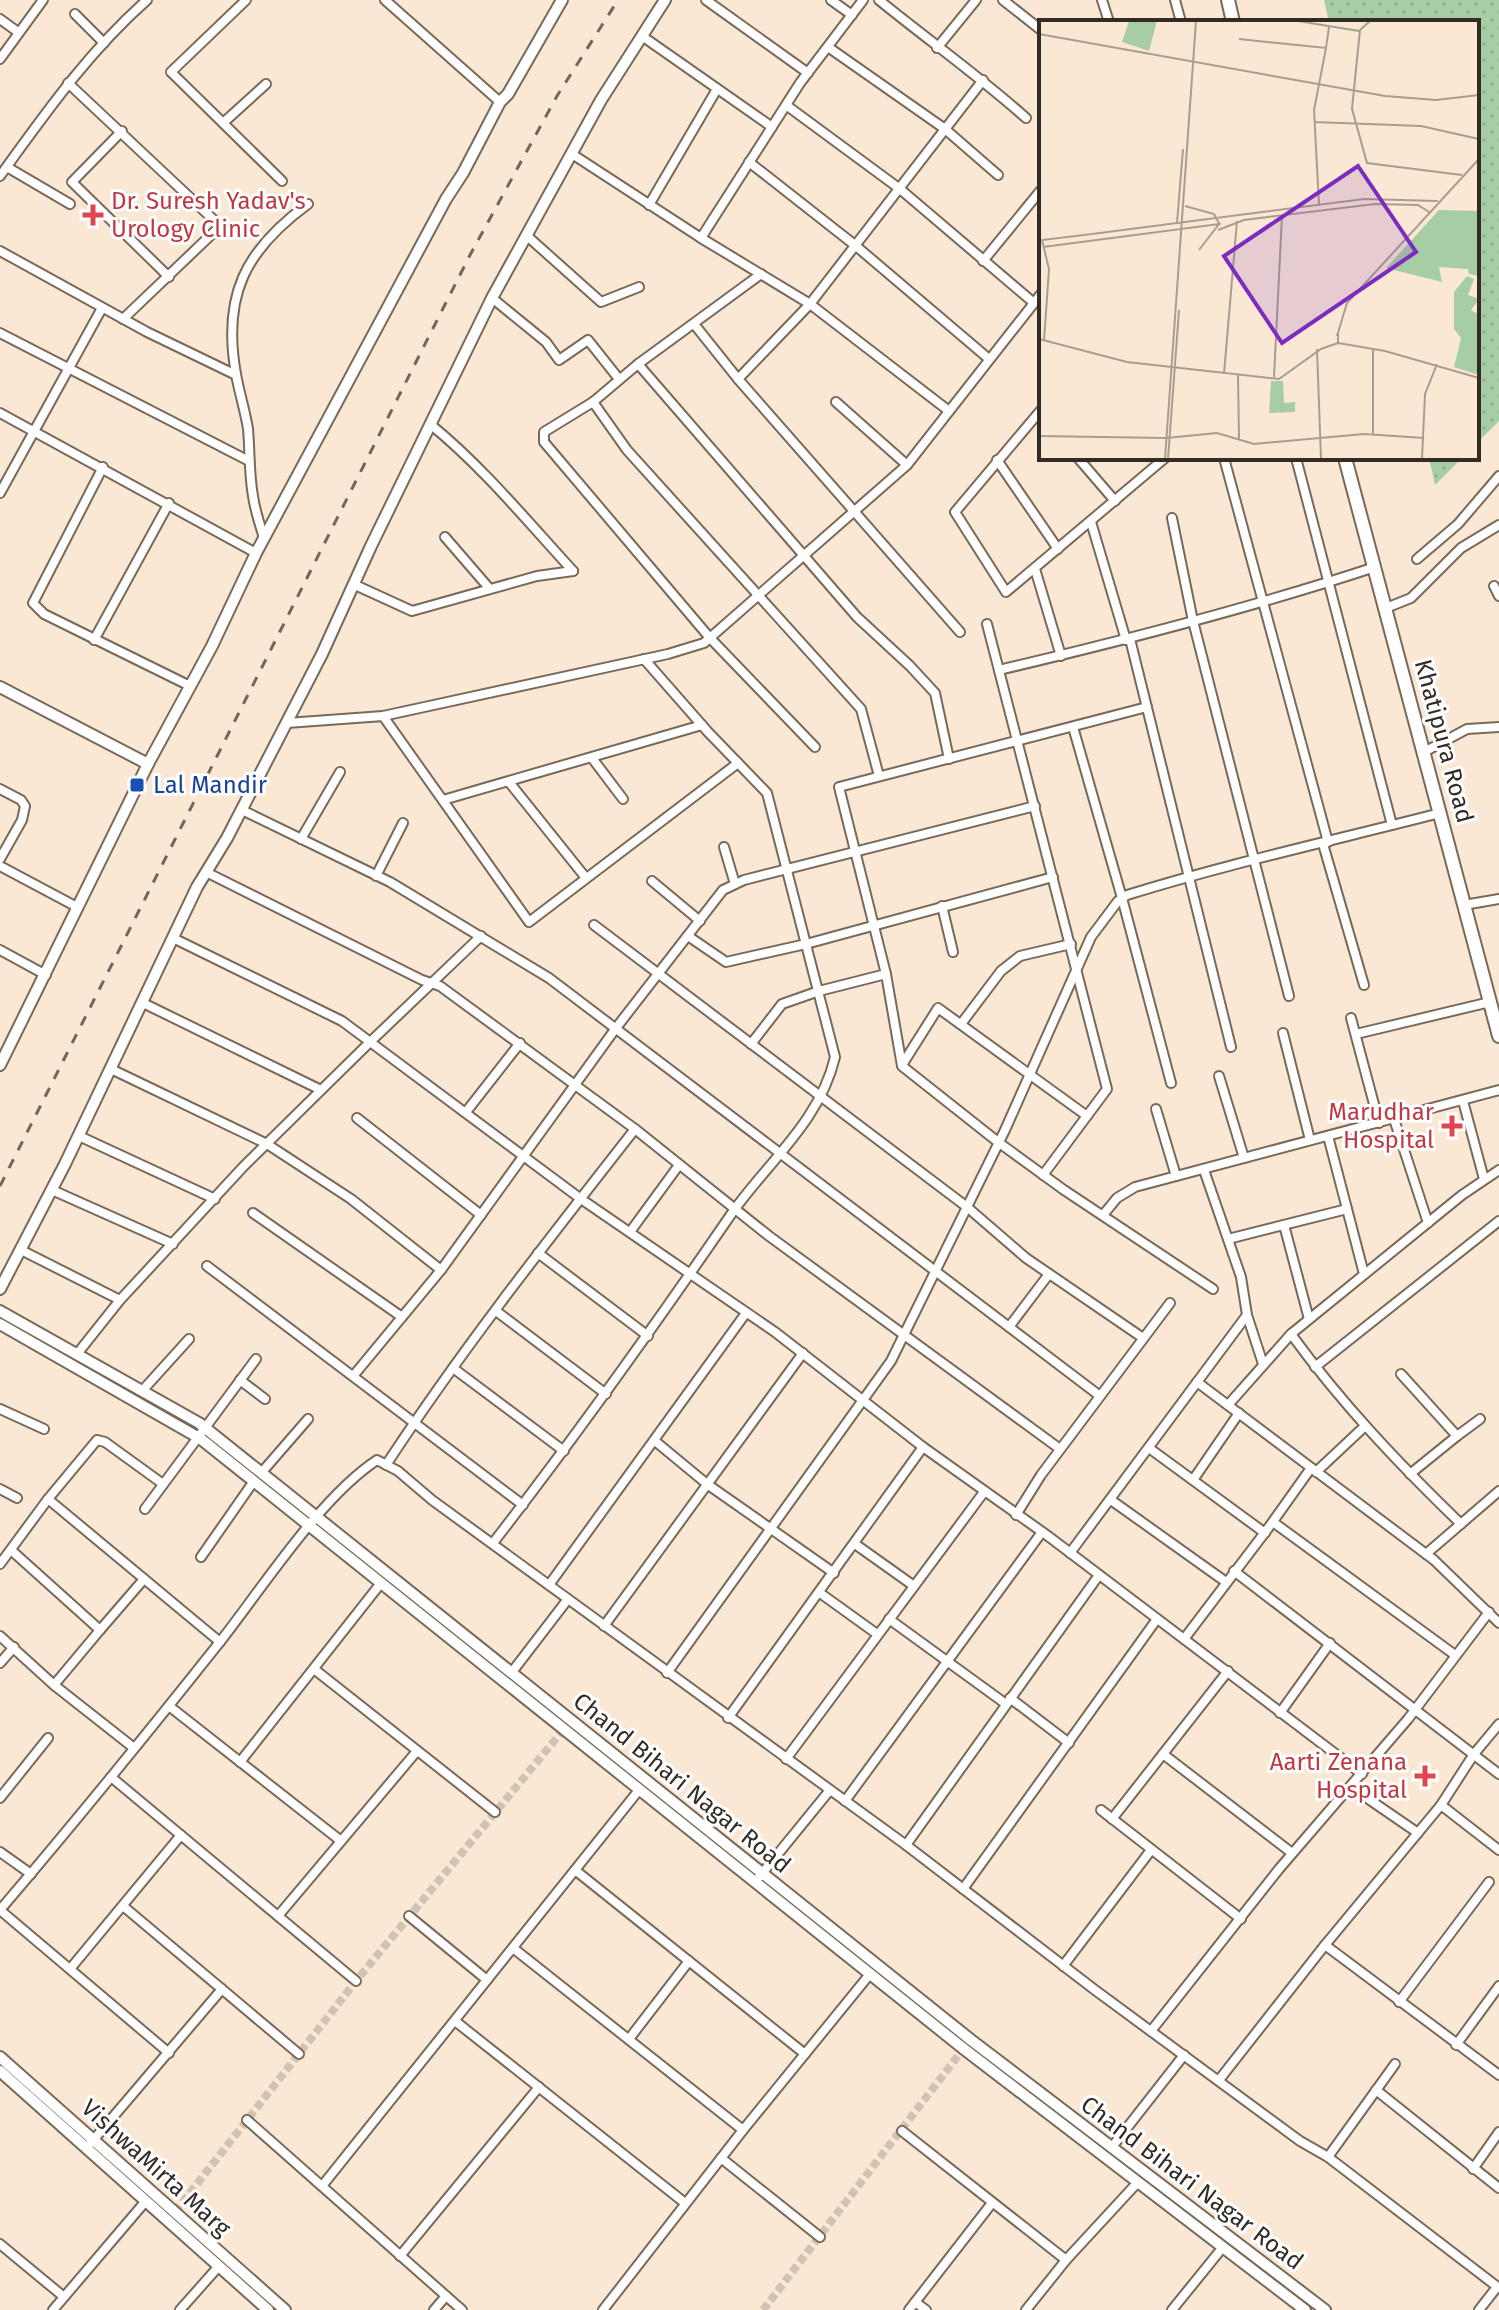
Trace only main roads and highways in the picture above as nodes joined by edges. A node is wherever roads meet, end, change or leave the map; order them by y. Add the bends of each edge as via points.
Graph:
1 (1228, 0) edge
2 (1233, 20) edge
3 (1346, 460) edge
4 (1499, 1036) edge

1 - 2 main road
3 - 4 main road, Khatipura Road

